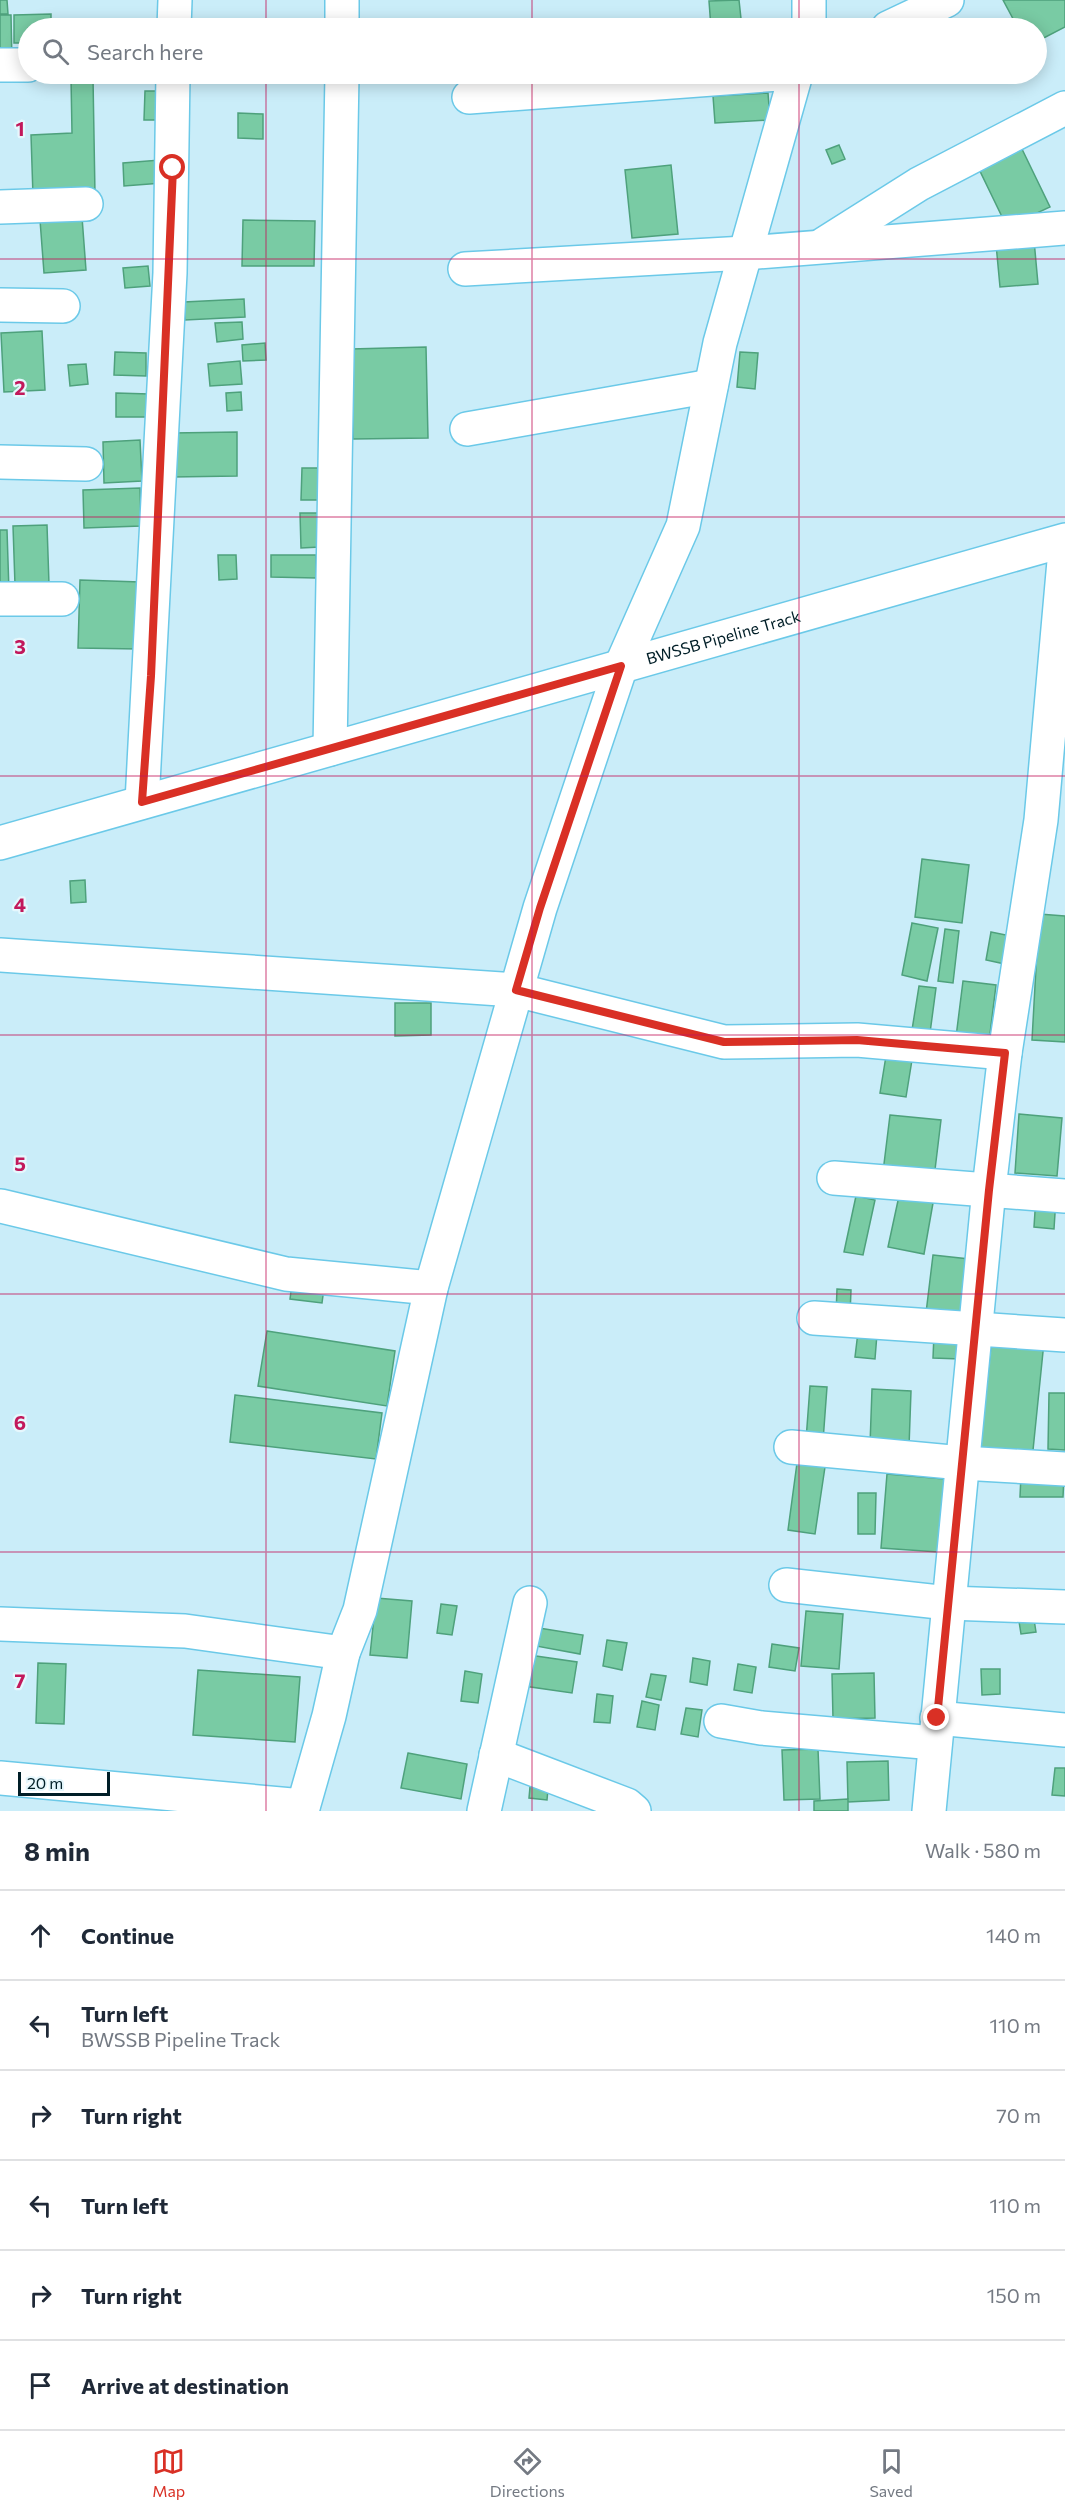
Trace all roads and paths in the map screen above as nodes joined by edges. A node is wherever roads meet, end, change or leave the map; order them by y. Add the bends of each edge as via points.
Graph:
1 (175, 0) edge
2 (342, 0) edge
3 (809, 0) edge
4 (947, 0) edge
5 (174, 18) edge
6 (342, 18) edge
7 (808, 18) edge
8 (909, 18) edge
9 (0, 65) edge
10 (18, 65) edge
11 (172, 84) edge
12 (342, 84) edge
13 (644, 84) edge
14 (793, 84) edge
15 (469, 97) dead end
16 (1065, 108) edge
17 (86, 204) dead end
18 (0, 207) edge
19 (1065, 228) edge
20 (820, 247) junction
21 (745, 254) junction
22 (465, 269) dead end
23 (0, 305) edge
24 (63, 306) dead end
25 (711, 386) junction
26 (467, 429) dead end
27 (0, 462) edge
28 (86, 464) dead end
29 (1065, 540) edge
30 (1065, 550) edge
31 (0, 599) edge
32 (62, 599) dead end
33 (621, 666) junction
34 (330, 749) junction
35 (142, 802) junction
36 (0, 843) edge
37 (0, 955) edge
38 (516, 990) junction
39 (1005, 1053) junction
40 (834, 1178) dead end
41 (989, 1190) junction
42 (1065, 1196) edge
43 (1, 1206) edge
44 (431, 1288) junction
45 (814, 1318) dead end
46 (975, 1331) junction
47 (1065, 1335) edge
48 (791, 1447) dead end
49 (962, 1463) junction
50 (1065, 1469) edge
51 (786, 1585) dead end
52 (530, 1603) dead end
53 (948, 1603) junction
54 (1065, 1607) edge
55 (0, 1624) edge
56 (343, 1653) junction
57 (721, 1721) dead end
58 (936, 1730) junction
59 (1065, 1730) edge
60 (496, 1755) junction
61 (0, 1778) edge
62 (303, 1808) edge
63 (484, 1811) edge
64 (634, 1811) edge
65 (928, 1811) edge

1 - 5 street
2 - 6 street
3 - 7 street
4 - 8 street
9 - 10 street
11 - 35 street via 170,273
12 - 34 street
13 - 15 street
14 - 21 street
16 - 20 street via 919,184
17 - 18 street
19 - 20 street
20 - 21 street
21 - 22 street
21 - 25 street
23 - 24 street
25 - 26 street
25 - 33 street via 683,526
27 - 28 street
29 - 33 street, BWSSB Pipeline Track
30 - 39 street via 1041,820
31 - 32 street
33 - 34 street, BWSSB Pipeline Track
33 - 38 street
34 - 35 street, BWSSB Pipeline Track
35 - 36 street, BWSSB Pipeline Track
37 - 38 street
38 - 39 street via 724,1042 857,1040
38 - 44 street
39 - 41 street
40 - 41 street
41 - 42 street
41 - 46 street
43 - 44 street via 286,1274
44 - 56 street via 360,1610
45 - 46 street
46 - 47 street
46 - 49 street
48 - 49 street
49 - 50 street
49 - 53 street
51 - 53 street
52 - 60 street
53 - 54 street
53 - 58 street
55 - 56 street via 185,1631
56 - 62 street
57 - 58 street via 760,1728
58 - 59 street
58 - 65 street
60 - 63 street
60 - 64 street
61 - 62 street

